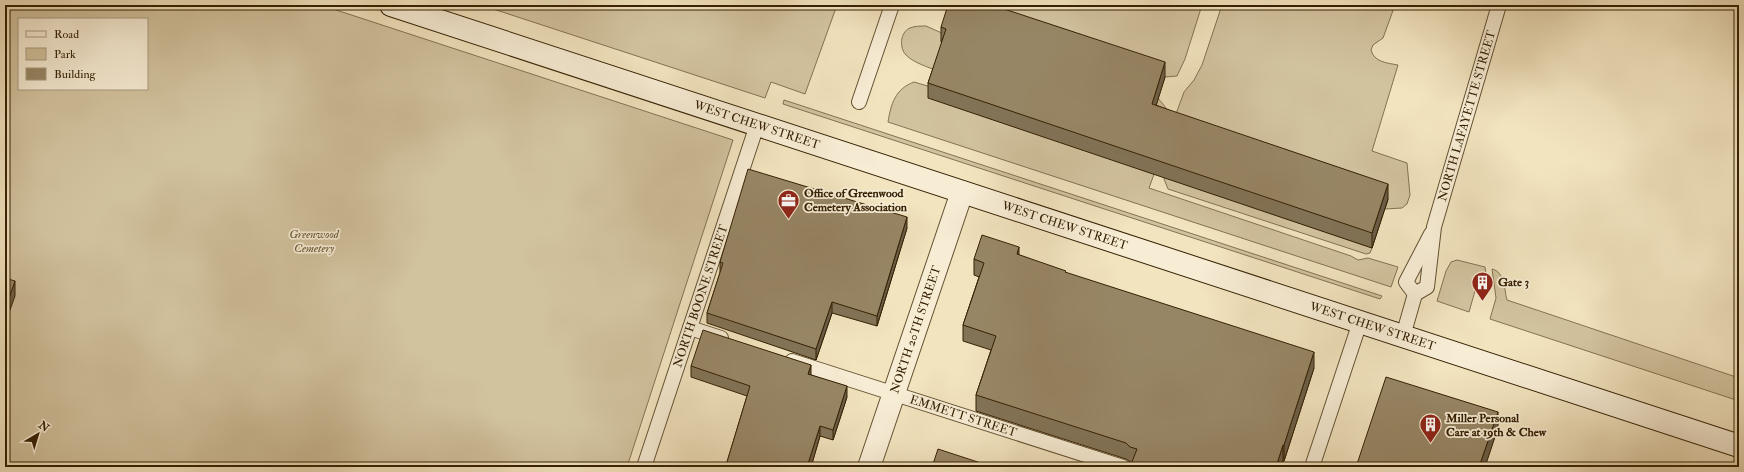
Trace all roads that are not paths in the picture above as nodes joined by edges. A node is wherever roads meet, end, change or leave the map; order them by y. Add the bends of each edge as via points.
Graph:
1 (391, 5) edge
2 (892, 5) edge
3 (1499, 5) edge
4 (859, 102) dead end
5 (757, 125) junction
6 (962, 192) junction
7 (1434, 226) junction
8 (1415, 294) junction
9 (1360, 322) junction
10 (690, 328) junction
11 (1403, 336) junction
12 (735, 343) edge
13 (780, 357) edge
14 (894, 394) junction
15 (1739, 446) edge
16 (644, 467) edge
17 (869, 467) edge
18 (1123, 467) edge
19 (1312, 467) edge

1 - 5 street, WEST CHEW STREET
2 - 4 lane
3 - 7 lane, NORTH LAFAYETTE STREET
5 - 6 street, WEST CHEW STREET
5 - 10 lane, NORTH BOONE STREET
6 - 9 street, WEST CHEW STREET
6 - 14 street, NORTH 20TH STREET
7 - 8 lane, NORTH LAFAYETTE STREET via 1428,287
7 - 8 lane, NORTH LAFAYETTE STREET via 1406,282
8 - 11 lane
9 - 11 street, WEST CHEW STREET
9 - 19 lane
10 - 12 lane
10 - 16 lane, NORTH BOONE STREET
11 - 15 street, WEST CHEW STREET
13 - 14 lane, EMMETT STREET
14 - 17 street, NORTH 20TH STREET
14 - 18 lane, EMMETT STREET

